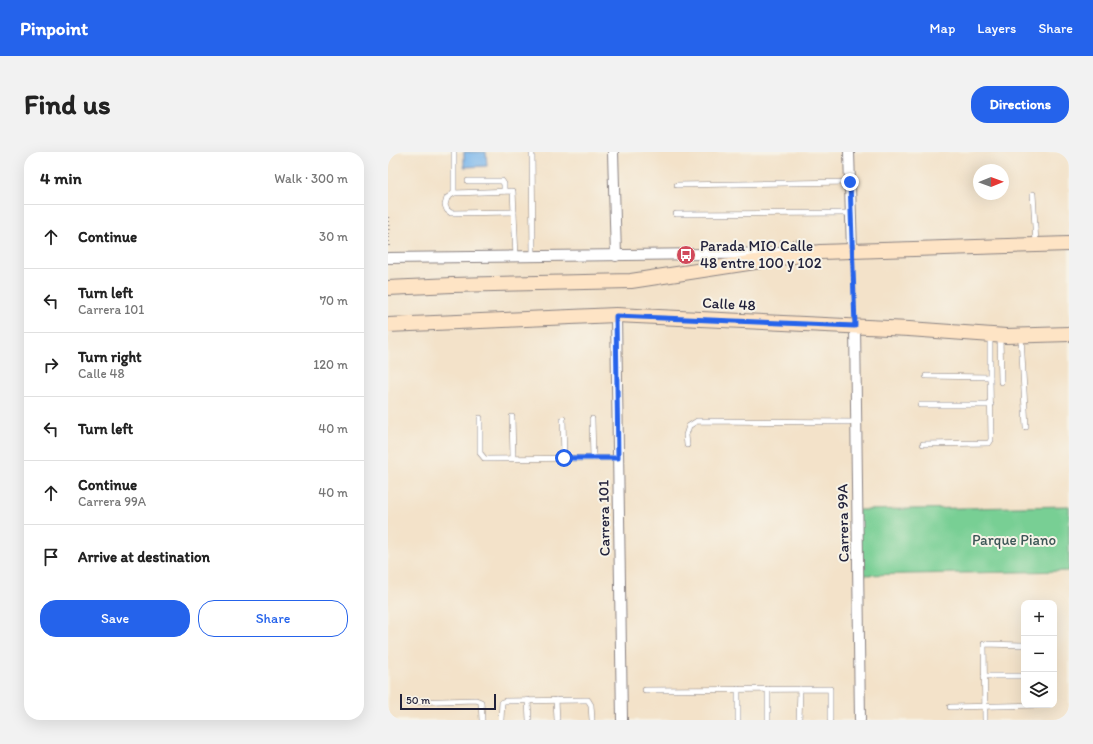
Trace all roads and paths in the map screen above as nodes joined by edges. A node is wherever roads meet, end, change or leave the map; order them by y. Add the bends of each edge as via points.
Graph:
1 (454, 152) edge
2 (532, 152) edge
3 (613, 152) edge
4 (849, 152) edge
5 (468, 181) dead end
6 (850, 182) junction
7 (677, 185) dead end
8 (504, 191) junction
9 (454, 193) junction
10 (1033, 194) dead end
11 (514, 212) junction
12 (851, 213) junction
13 (676, 214) dead end
14 (388, 217) edge
15 (804, 240) dead end
16 (773, 241) dead end
17 (1069, 244) edge
18 (1036, 245) junction
19 (397, 246) dead end
20 (852, 251) junction
21 (820, 252) junction
22 (533, 256) junction
23 (616, 256) junction
24 (516, 257) junction
25 (388, 258) edge
26 (388, 288) edge
27 (616, 316) junction
28 (388, 325) edge
29 (855, 326) junction
30 (1069, 334) edge
31 (995, 335) junction
32 (1021, 336) junction
33 (926, 376) dead end
34 (990, 377) junction
35 (1001, 382) dead end
36 (920, 405) dead end
37 (991, 405) junction
38 (512, 417) dead end
39 (480, 418) dead end
40 (563, 419) dead end
41 (592, 419) dead end
42 (857, 422) junction
43 (1026, 427) dead end
44 (923, 444) dead end
45 (687, 445) dead end
46 (513, 458) junction
47 (564, 458) junction
48 (593, 458) junction
49 (618, 458) junction
50 (1021, 645) edge
51 (984, 676) junction
52 (1021, 676) edge
53 (738, 689) junction
54 (768, 689) junction
55 (800, 689) junction
56 (645, 690) dead end
57 (528, 700) junction
58 (556, 700) junction
59 (408, 702) dead end
60 (1021, 705) edge
61 (984, 706) junction
62 (950, 707) dead end
63 (482, 720) edge
64 (501, 720) edge
65 (529, 720) edge
66 (557, 720) edge
67 (592, 720) edge
68 (622, 720) edge
69 (738, 720) edge
70 (768, 720) edge
71 (800, 720) edge
72 (830, 720) edge
73 (860, 720) edge
74 (985, 720) edge

1 - 9 lane
2 - 22 lane
3 - 23 street
4 - 6 street
5 - 8 lane via 502,182
6 - 7 lane
6 - 12 street
8 - 9 lane
8 - 11 lane via 514,191
9 - 11 lane via 446,201 447,210 451,213
10 - 18 lane
11 - 24 lane
12 - 13 lane
12 - 20 street
14 - 19 path via 389,246
15 - 16 path
17 - 18 main road
18 - 20 main road
20 - 21 main road
20 - 29 path
21 - 23 street
21 - 26 main road via 631,281
22 - 23 street
22 - 24 street
24 - 25 street
27 - 28 main road, Calle 48
27 - 29 main road, Calle 48
27 - 49 street, Carrera 101
29 - 31 main road, Calle 48
29 - 42 street, Carrera 99A
30 - 32 main road, Calle 48
31 - 32 main road, Calle 48
31 - 34 lane
31 - 35 lane
32 - 43 lane
33 - 34 lane
34 - 37 lane
36 - 37 lane
37 - 44 lane via 989,443
38 - 46 lane
39 - 46 lane via 480,453 485,459
40 - 47 lane
41 - 48 lane
42 - 45 lane via 697,421 689,426 686,435
42 - 73 street, Carrera 99A
46 - 47 lane
47 - 48 lane
48 - 49 lane
49 - 68 street, Carrera 101
50 - 51 lane via 984,644
51 - 52 lane
51 - 61 lane
53 - 54 lane
53 - 56 lane
53 - 69 lane
54 - 55 lane
54 - 70 lane
55 - 71 lane
55 - 72 lane via 830,689
57 - 58 lane
57 - 64 lane via 502,702
57 - 65 lane
58 - 66 lane
58 - 67 lane via 588,700
59 - 63 lane via 476,700 481,702
60 - 61 lane
61 - 62 lane
61 - 74 lane

